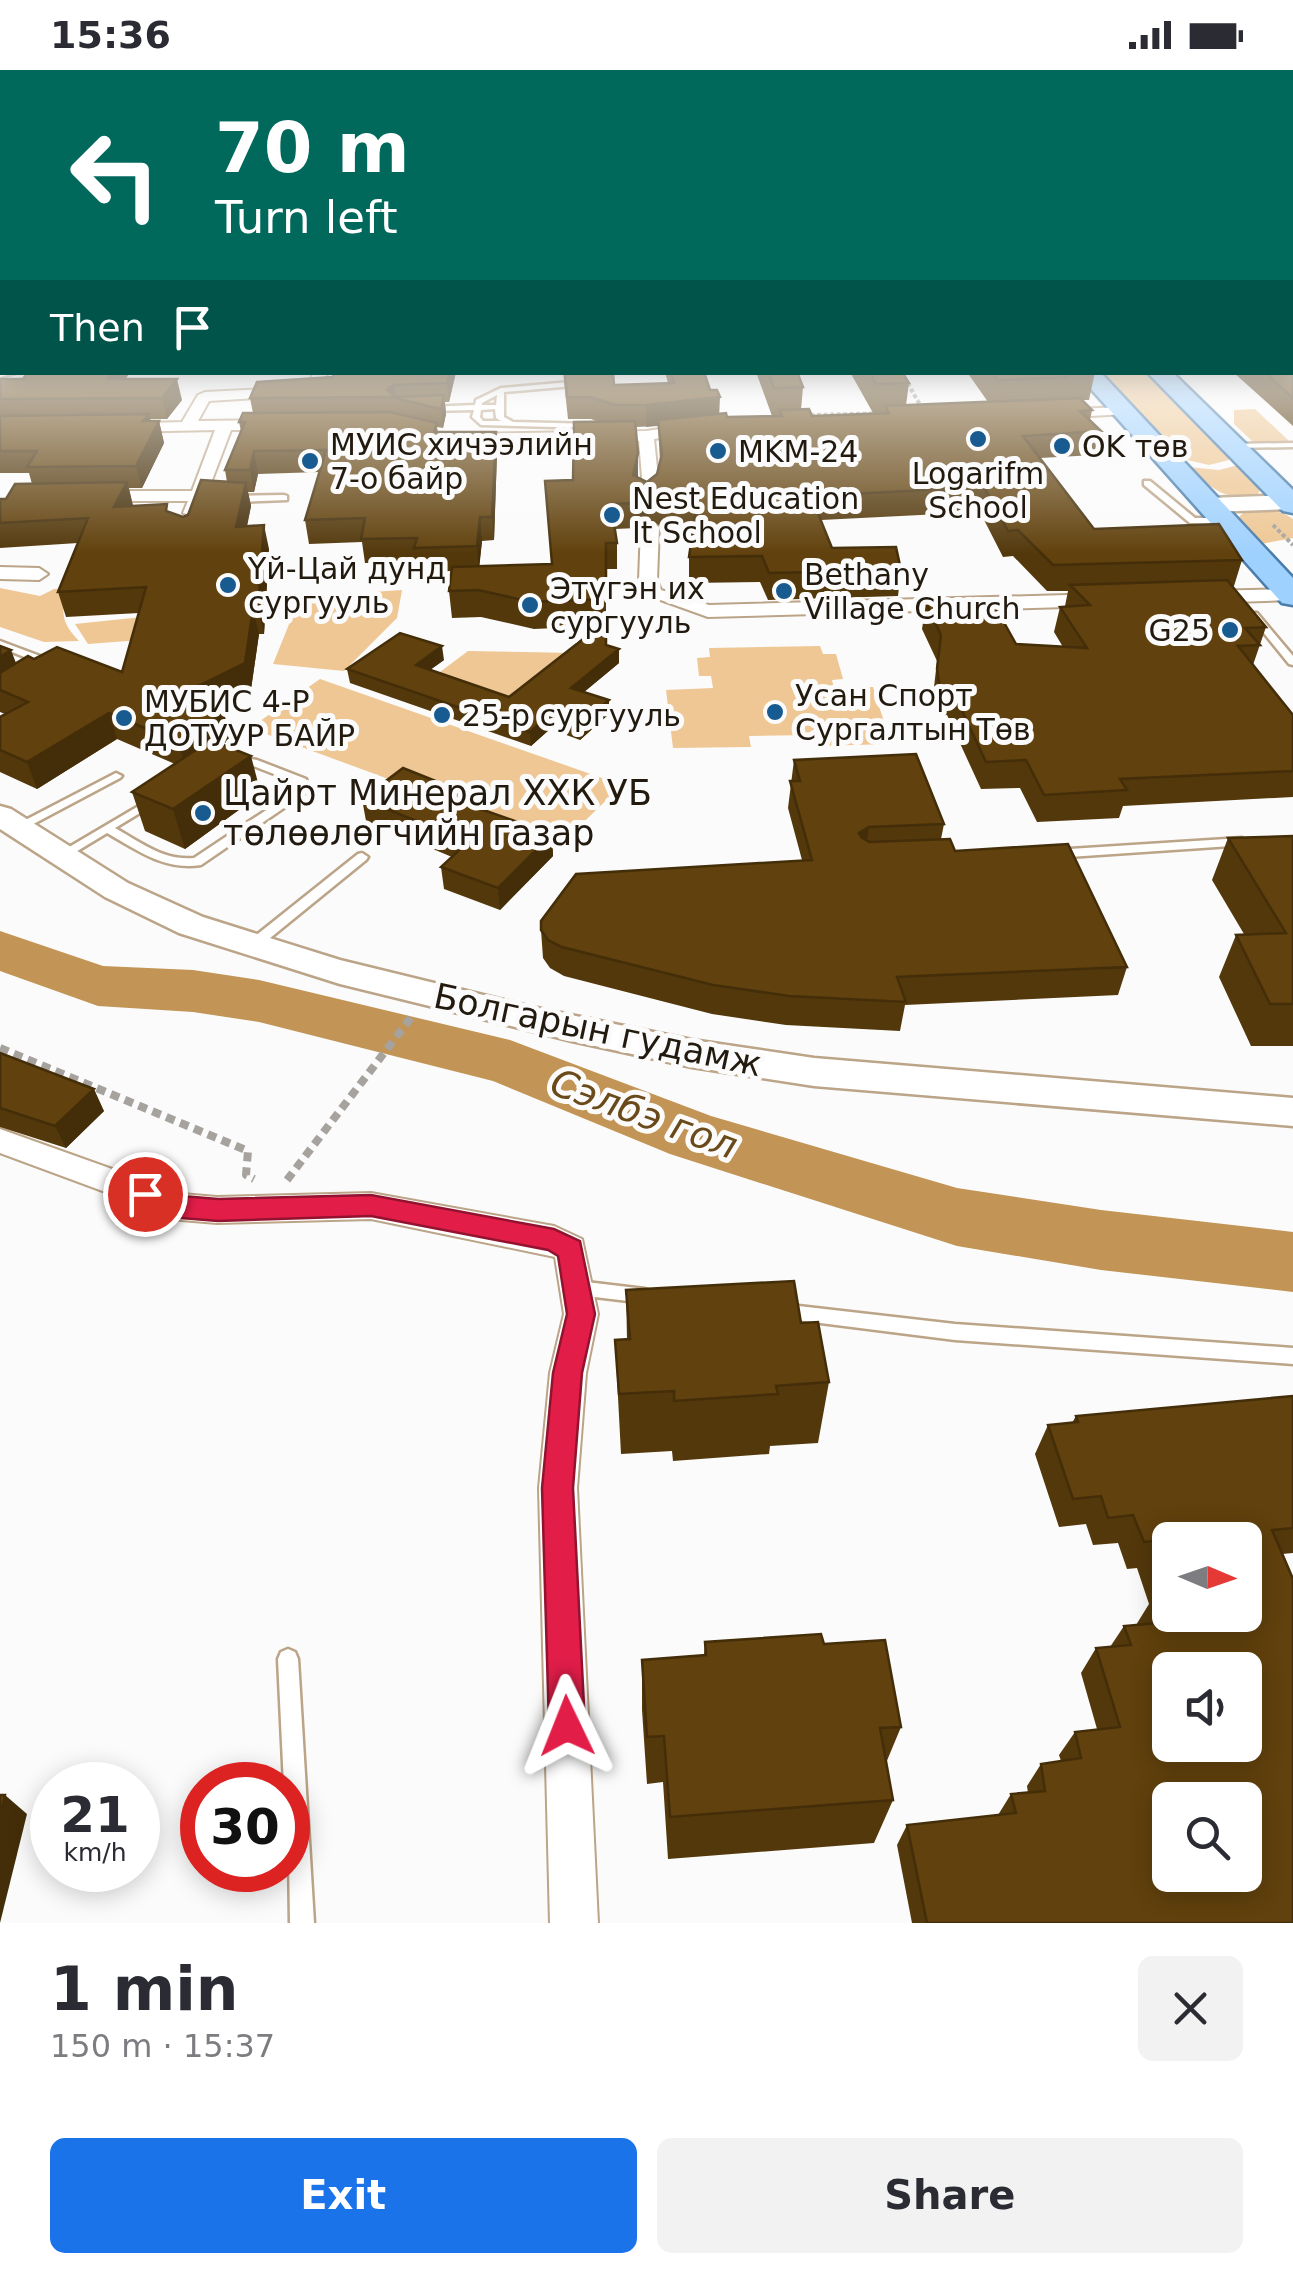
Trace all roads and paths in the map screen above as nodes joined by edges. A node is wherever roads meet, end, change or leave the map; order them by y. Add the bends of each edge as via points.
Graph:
1 (317, 380) edge
2 (906, 380) edge
3 (1095, 380) edge
4 (1165, 380) edge
5 (584, 383) edge
6 (501, 390) junction
7 (500, 406) junction
8 (478, 407) junction
9 (414, 409) edge
10 (1122, 411) junction
11 (924, 412) edge
12 (1029, 415) edge
13 (297, 424) edge
14 (511, 424) junction
15 (188, 425) junction
16 (225, 425) junction
17 (113, 427) edge
18 (714, 428) edge
19 (619, 436) junction
20 (646, 436) junction
21 (437, 437) edge
22 (1293, 445) edge
23 (1166, 457) junction
24 (1225, 459) junction
25 (1146, 484) dead end
26 (83, 496) edge
27 (205, 496) junction
28 (284, 498) dead end
29 (645, 498) edge
30 (225, 500) edge
31 (1292, 503) edge
32 (1216, 513) junction
33 (650, 527) edge
34 (184, 533) edge
35 (0, 573) edge
36 (38, 574) dead end
37 (1237, 595) junction
38 (1292, 595) edge
39 (1177, 598) edge
40 (1118, 600) edge
41 (0, 644) edge
42 (1293, 662) edge
43 (29, 682) edge
44 (221, 763) edge
45 (116, 776) dead end
46 (174, 789) edge
47 (9, 821) edge
48 (108, 828) junction
49 (1256, 841) edge
50 (1044, 854) edge
51 (60, 856) junction
52 (362, 857) dead end
53 (254, 944) junction
54 (418, 1008) dead end
55 (0, 1048) edge
56 (1293, 1112) edge
57 (0, 1141) edge
58 (301, 1162) dead end
59 (262, 1183) dead end
60 (578, 1288) junction
61 (658, 1297) edge
62 (757, 1309) edge
63 (1293, 1356) edge
64 (288, 1660) dead end
65 (302, 1923) edge
66 (574, 1923) edge

1 - 15 street via 312,391 203,398
2 - 11 path
3 - 10 main road
4 - 24 main road
5 - 6 lane
6 - 7 lane
6 - 8 lane
7 - 8 lane
7 - 14 lane via 500,418
8 - 9 lane
8 - 14 lane via 481,424
10 - 12 street
10 - 23 main road
13 - 16 street
14 - 19 lane via 590,426
15 - 16 street
15 - 17 street
16 - 27 street
18 - 20 street
19 - 20 street
19 - 21 street
20 - 29 street
22 - 24 lane
23 - 24 main road
23 - 32 main road
24 - 31 main road
25 - 32 lane via 1193,521
26 - 27 street
27 - 34 street
28 - 30 lane
31 - 32 main road
32 - 38 main road via 1267,548
33 - 40 street via 653,594 708,611
35 - 36 street
37 - 38 street
37 - 39 street
37 - 42 lane
41 - 43 lane via 44,661 44,674
44 - 48 lane via 253,762 302,781 304,790 185,865
45 - 47 lane
46 - 48 lane
47 - 51 street, Болгарын гудамж
48 - 51 lane
49 - 50 lane
51 - 53 street, Болгарын гудамж via 190,925
52 - 53 lane
53 - 56 street, Болгарын гудамж via 383,984 739,1063
54 - 58 path
55 - 59 path via 248,1151 246,1174
57 - 60 street via 181,1207 371,1206 554,1240 570,1249
60 - 61 lane
60 - 66 street via 581,1314 568,1373 558,1488
62 - 63 lane via 955,1332
64 - 65 lane

